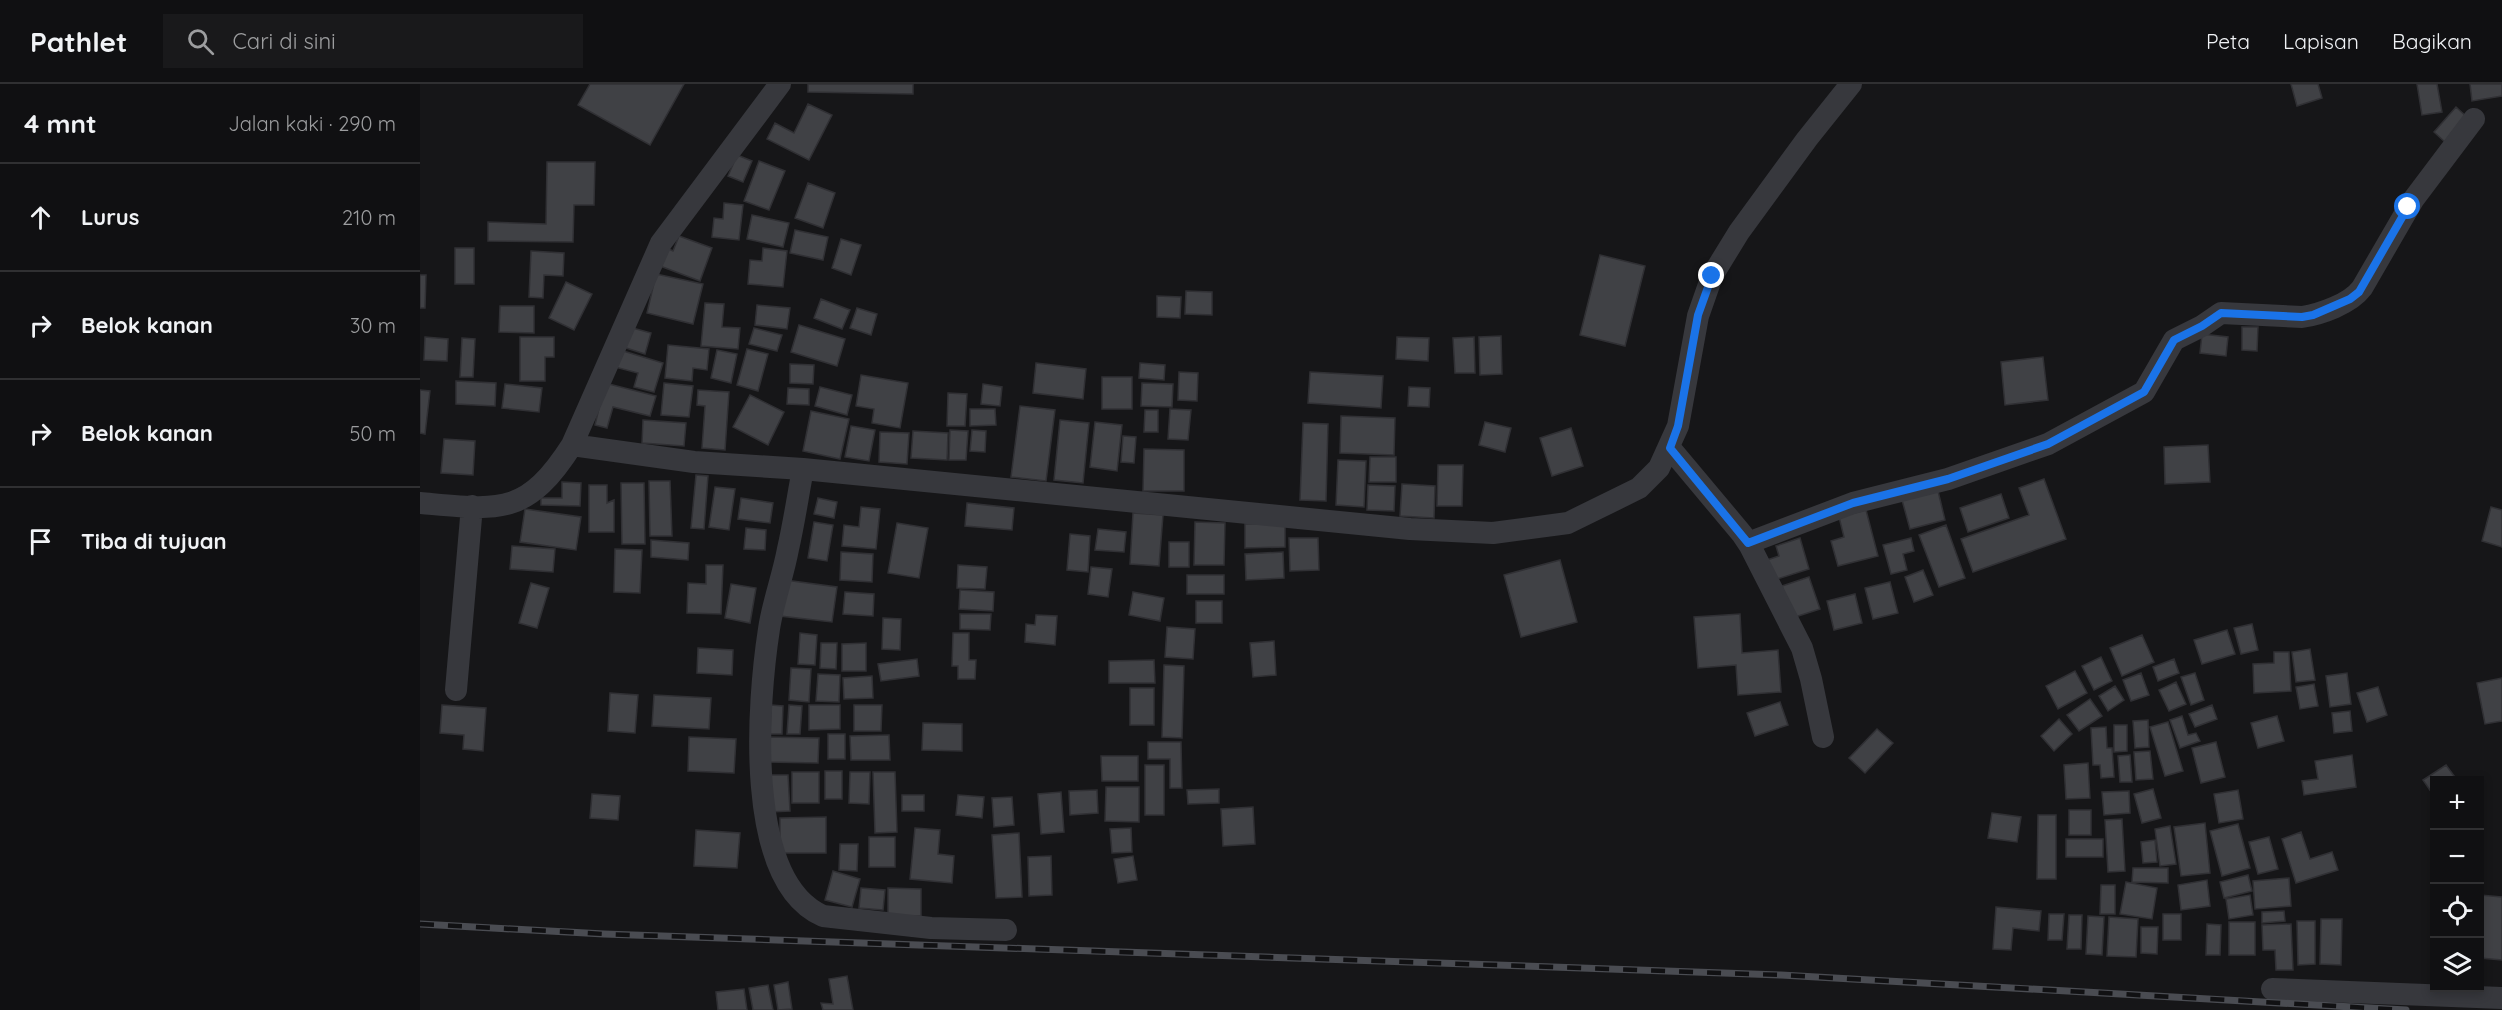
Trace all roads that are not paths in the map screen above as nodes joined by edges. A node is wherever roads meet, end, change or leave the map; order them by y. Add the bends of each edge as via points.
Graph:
1 (780, 84) edge
2 (1851, 84) edge
3 (2474, 119) dead end
4 (572, 445) junction
5 (1670, 448) junction
6 (803, 469) junction
7 (420, 503) edge
8 (472, 506) junction
9 (1748, 543) junction
10 (456, 690) dead end
11 (1823, 737) dead end
12 (1006, 930) dead end
13 (2272, 988) dead end
14 (2502, 998) edge

1 - 4 street via 661,243
2 - 5 street via 1739,232 1712,276 1698,315 1678,426
3 - 9 street via 2413,200 2362,288 2350,299 2302,317 2221,313 2174,340 2144,392 2048,444 1948,479 1853,503
4 - 6 street via 694,462
4 - 8 street via 557,468 523,499 501,507
5 - 6 street via 1659,468 1640,488 1568,523 1493,533 1410,529
5 - 9 street
6 - 12 street via 769,627 760,715 762,798 781,872 797,898 824,916 930,928
7 - 8 street
8 - 10 street
9 - 11 street via 1802,648
13 - 14 street

